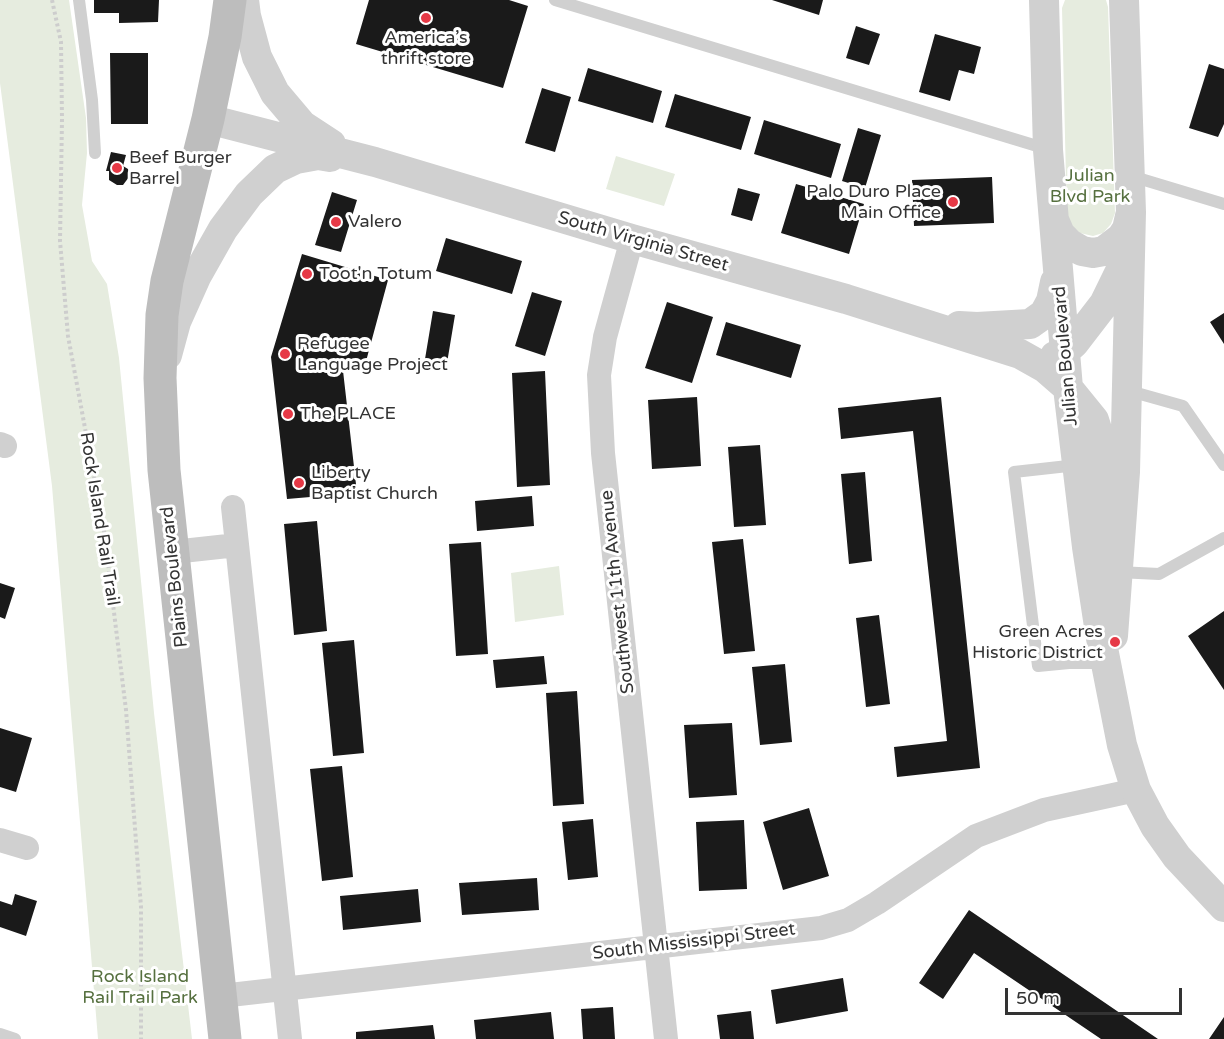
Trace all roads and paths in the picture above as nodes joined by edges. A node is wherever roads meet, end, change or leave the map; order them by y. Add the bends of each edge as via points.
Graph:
1 (52, 0) edge
2 (79, 0) edge
3 (230, 0) edge
4 (244, 0) edge
5 (555, 0) edge
6 (1044, 0) edge
7 (1124, 0) edge
8 (208, 119) junction
9 (1048, 150) junction
10 (95, 153) dead end
11 (375, 162) junction
12 (1130, 176) junction
13 (1224, 204) edge
14 (1054, 220) junction
15 (1130, 226) junction
16 (632, 239) junction
17 (1058, 267) junction
18 (910, 320) junction
19 (1064, 352) junction
20 (1020, 354) junction
21 (160, 378) junction
22 (1068, 388) junction
23 (1126, 390) junction
24 (1077, 465) junction
25 (1224, 465) edge
26 (233, 507) dead end
27 (1224, 538) edge
28 (237, 545) junction
29 (173, 552) junction
30 (1117, 569) junction
31 (1106, 663) junction
32 (1115, 708) junction
33 (1136, 790) junction
34 (0, 840) edge
35 (27, 848) dead end
36 (1224, 907) edge
37 (656, 947) junction
38 (284, 988) junction
39 (220, 996) junction
40 (0, 1034) edge
41 (15, 1039) edge
42 (141, 1039) edge
43 (225, 1039) edge
44 (290, 1039) edge
45 (666, 1039) edge

1 - 42 path, Rock Island Rail Trail via 61,42 60,241 68,336 104,531 126,710 141,907
2 - 10 lane
3 - 8 main road, Plains Boulevard
4 - 11 street via 256,57 275,93 302,125 330,143
5 - 9 lane
6 - 9 street, Julian Boulevard
7 - 12 street, Julian Boulevard
8 - 11 street, South Virginia Street
8 - 21 main road, Plains Boulevard via 167,281
9 - 14 street, Julian Boulevard
11 - 16 street, South Virginia Street
11 - 21 street via 318,156 296,159 258,183 223,229 197,275 176,322
12 - 13 lane
12 - 15 street, Julian Boulevard
14 - 15 street via 1070,244 1093,253 1104,251
14 - 17 street, Julian Boulevard
15 - 19 street via 1126,259 1104,304
15 - 23 street, Julian Boulevard
16 - 18 street, South Virginia Street
16 - 37 street, Southwest 11th Avenue via 604,337 599,375 603,453
17 - 18 street via 1051,301 1044,315 1030,324 977,327
17 - 19 street, Julian Boulevard
18 - 20 street, South Virginia Street
19 - 20 street via 1044,359
19 - 22 street, Julian Boulevard
20 - 22 street, South Virginia Street via 1046,368
21 - 29 main road, Plains Boulevard
22 - 24 street, Julian Boulevard
22 - 30 street, South Virginia Street via 1094,420 1100,439 1104,522
23 - 25 lane via 1183,406
23 - 30 street, Julian Boulevard via 1125,472
24 - 31 street, Julian Boulevard
24 - 31 lane via 1014,472 1038,666
26 - 28 street
27 - 30 lane via 1159,574
28 - 29 street
28 - 38 street
29 - 39 main road, Plains Boulevard
30 - 32 street, Julian Boulevard via 1112,667
31 - 32 street, Julian Boulevard
32 - 33 street, Julian Boulevard
33 - 36 street, Julian Boulevard via 1177,857
33 - 37 street, South Mississippi Street via 1044,810 976,836 904,887 848,920 820,928
34 - 35 street
37 - 38 street, South Mississippi Street
37 - 45 street, Southwest 11th Avenue
38 - 39 street, South Mississippi Street
38 - 44 street
39 - 43 main road, Plains Boulevard
40 - 41 lane

